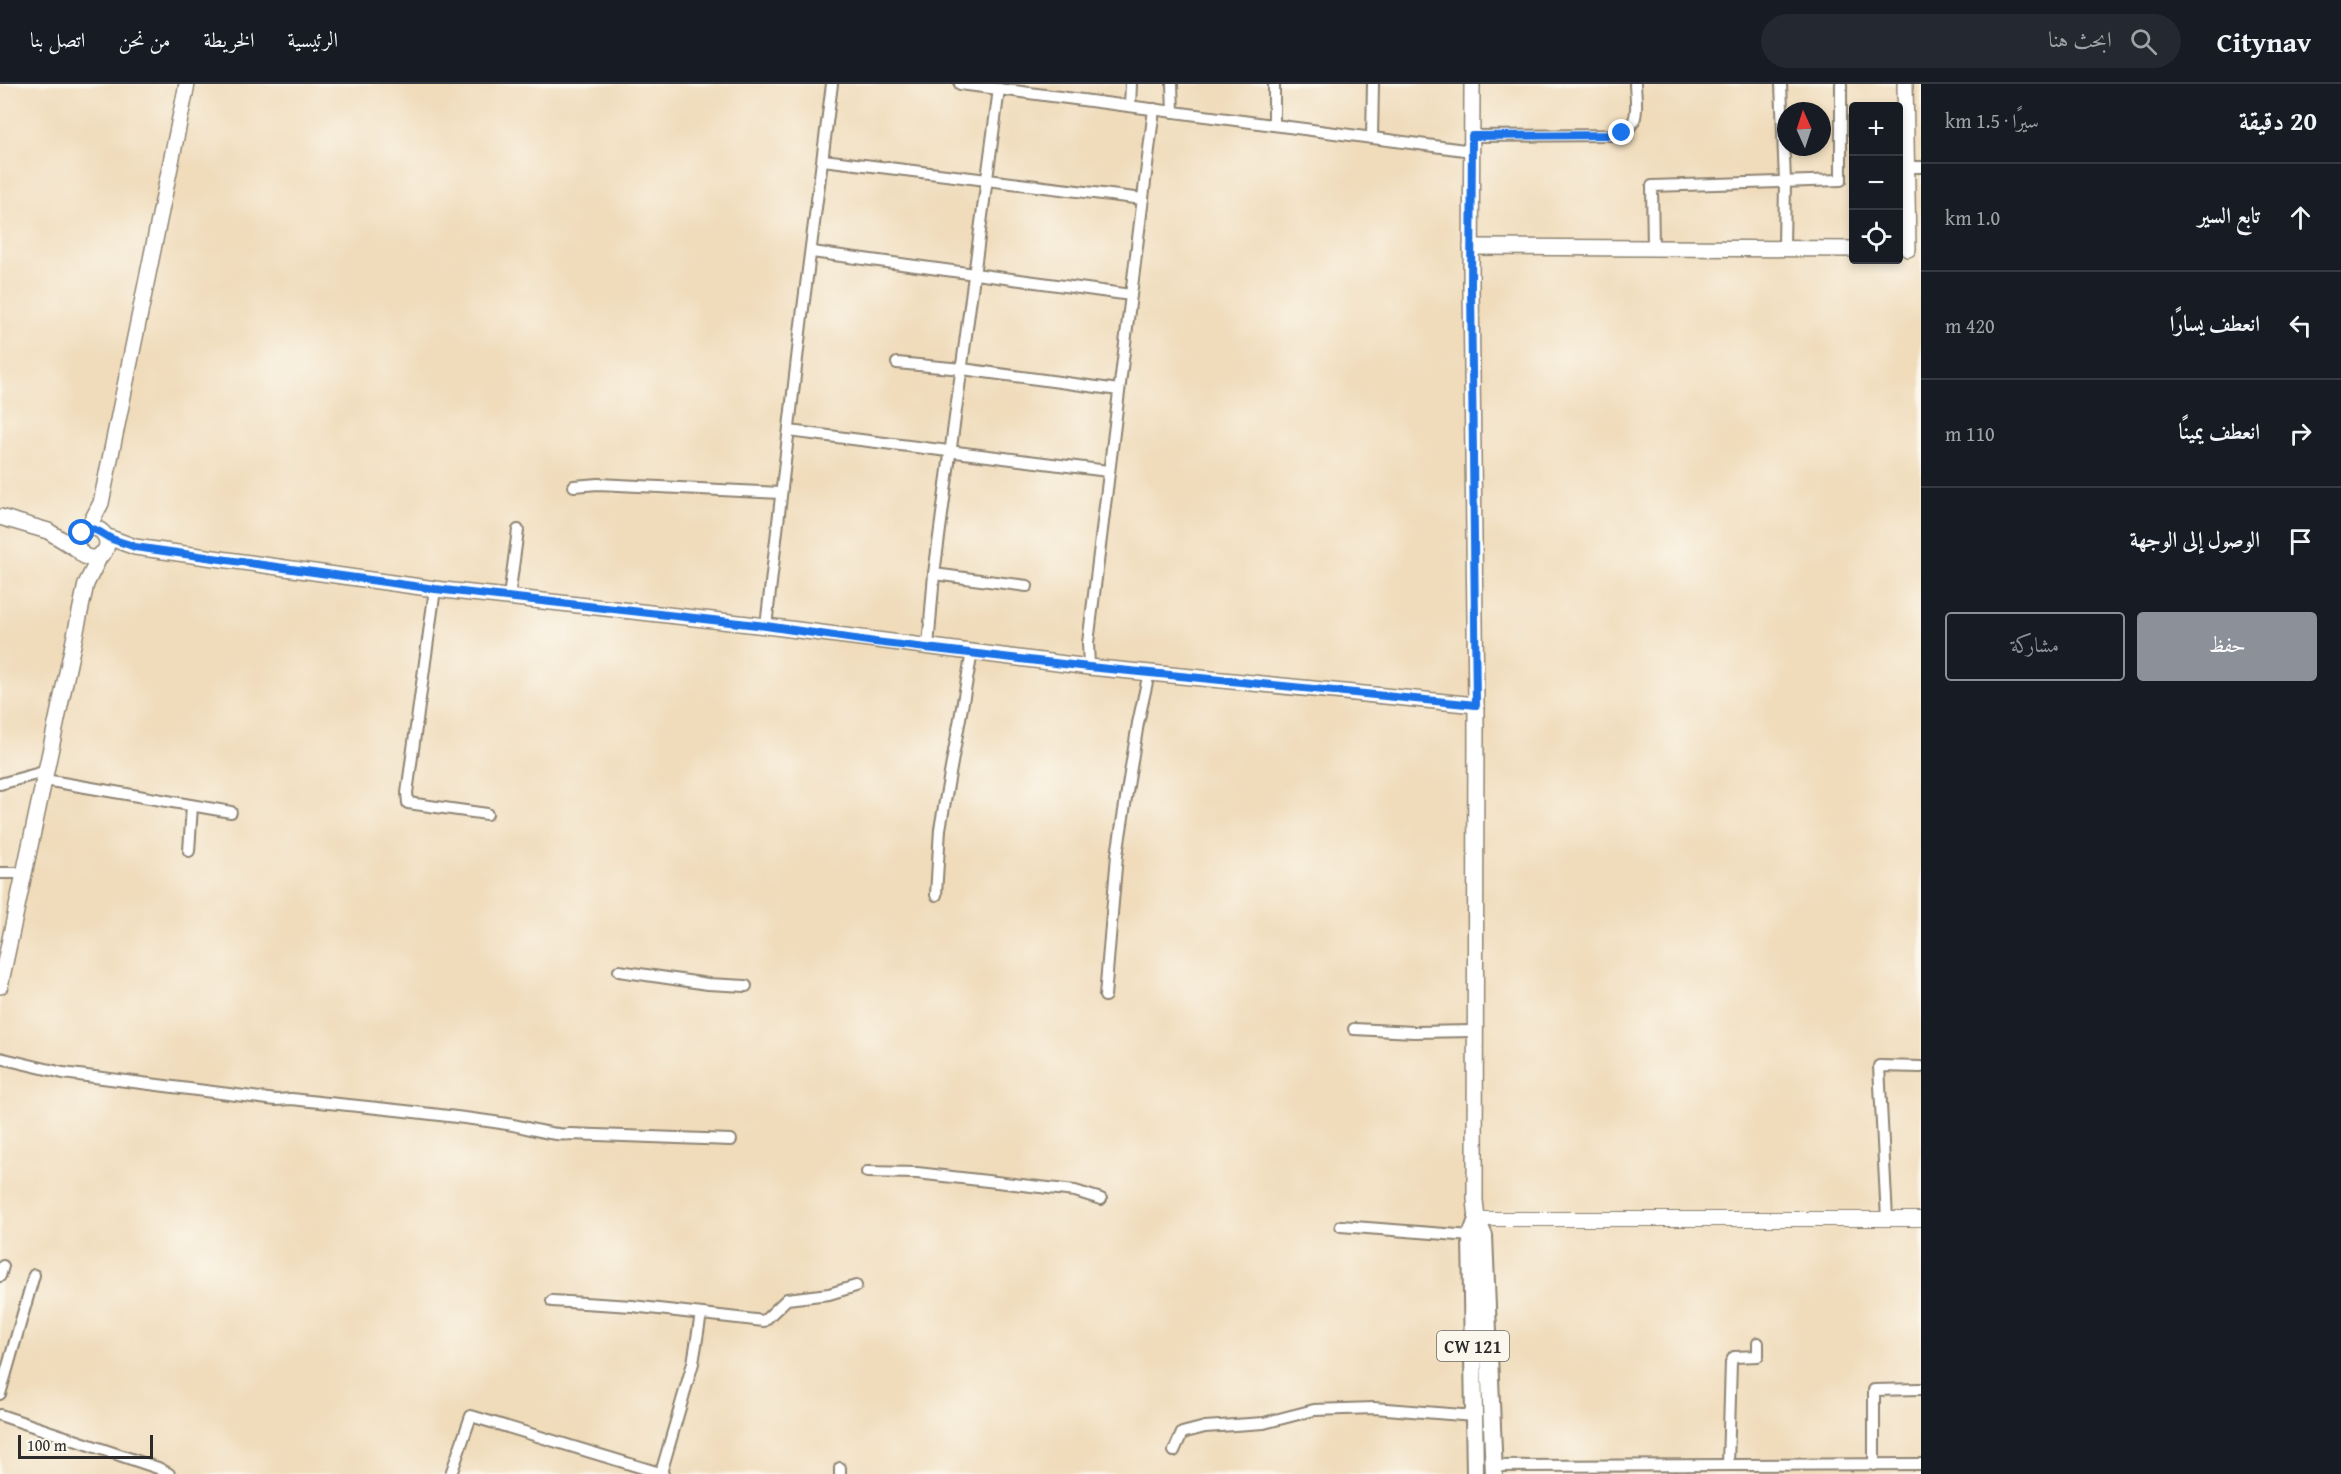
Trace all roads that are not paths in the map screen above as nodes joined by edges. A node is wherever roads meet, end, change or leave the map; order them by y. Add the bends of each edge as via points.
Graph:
1 (187, 84) edge
2 (832, 84) edge
3 (960, 84) edge
4 (1131, 84) edge
5 (1172, 84) edge
6 (1274, 84) edge
7 (1373, 84) edge
8 (1472, 84) edge
9 (1635, 84) edge
10 (1781, 84) edge
11 (1841, 84) edge
12 (1905, 84) edge
13 (1020, 88) edge
14 (999, 89) junction
15 (1130, 106) junction
16 (1154, 109) junction
17 (1173, 112) junction
18 (1274, 125) junction
19 (1372, 138) junction
20 (1472, 144) junction
21 (823, 160) junction
22 (1914, 167) edge
23 (987, 180) junction
24 (1785, 181) junction
25 (1143, 199) junction
26 (1653, 246) junction
27 (1471, 247) junction
28 (1784, 248) junction
29 (1849, 249) edge
30 (1909, 249) edge
31 (812, 252) junction
32 (975, 276) junction
33 (1131, 295) junction
34 (897, 363) dead end
35 (962, 369) junction
36 (1119, 390) junction
37 (789, 431) junction
38 (951, 451) junction
39 (1108, 471) junction
40 (574, 486) dead end
41 (781, 493) junction
42 (101, 503) junction
43 (0, 517) edge
44 (40, 528) junction
45 (86, 530) junction
46 (518, 530) dead end
47 (104, 535) junction
48 (135, 547) junction
49 (81, 552) junction
50 (102, 554) junction
51 (934, 574) junction
52 (86, 584) junction
53 (1027, 586) dead end
54 (435, 589) junction
55 (509, 597) junction
56 (766, 626) junction
57 (928, 647) junction
58 (972, 652) junction
59 (1089, 667) junction
60 (1149, 673) junction
61 (1476, 705) junction
62 (46, 775) junction
63 (0, 784) edge
64 (192, 807) junction
65 (231, 812) dead end
66 (487, 814) dead end
67 (189, 851) dead end
68 (0, 873) edge
69 (24, 873) junction
70 (936, 895) dead end
71 (619, 971) dead end
72 (0, 986) edge
73 (746, 986) dead end
74 (1105, 996) dead end
75 (1354, 1029) dead end
76 (1475, 1031) junction
77 (0, 1058) edge
78 (1921, 1067) edge
79 (731, 1140) dead end
80 (867, 1172) dead end
81 (1101, 1199) dead end
82 (1477, 1219) junction
83 (1887, 1219) junction
84 (1921, 1219) edge
85 (1341, 1226) dead end
86 (1471, 1236) junction
87 (34, 1275) dead end
88 (856, 1286) dead end
89 (552, 1301) dead end
90 (701, 1314) junction
91 (1758, 1343) dead end
92 (1921, 1389) edge
93 (0, 1394) edge
94 (0, 1414) edge
95 (1474, 1416) junction
96 (1174, 1451) dead end
97 (1921, 1464) edge
98 (1728, 1465) junction
99 (1874, 1465) junction
100 (1494, 1470) edge
101 (169, 1474) edge
102 (451, 1474) edge
103 (662, 1474) edge
104 (1474, 1474) edge

1 - 42 main road
2 - 21 street
3 - 14 street
4 - 15 street
5 - 17 street
6 - 18 street
7 - 19 street
8 - 20 main road, CW 121
9 - 20 street via 1634,122 1622,133
10 - 24 street
11 - 24 street via 1841,180
12 - 22 main road
13 - 14 street
13 - 15 street
14 - 23 street
15 - 16 street
16 - 17 street
16 - 25 street
17 - 18 street
18 - 19 street
19 - 20 street
20 - 27 main road, CW 121
21 - 23 street
21 - 31 street
22 - 30 main road
23 - 25 street
23 - 32 street
24 - 26 street via 1652,186
24 - 28 street
25 - 33 street
26 - 27 main road
26 - 28 main road
27 - 61 main road, CW 121
28 - 29 main road
31 - 32 street
31 - 37 street
32 - 33 street
32 - 35 street
33 - 36 street
34 - 35 street
35 - 36 street
35 - 38 street
36 - 39 street
37 - 38 street
37 - 41 street
38 - 39 street
38 - 51 street
39 - 59 street via 1088,643
40 - 41 street
41 - 56 street
42 - 45 main road
42 - 47 main road
43 - 44 main road
44 - 45 main road
44 - 49 main road
45 - 47 main road via 96,529
45 - 49 main road via 78,539
46 - 55 street
47 - 48 main road
47 - 50 main road via 107,545
48 - 50 main road
48 - 54 main road
49 - 50 main road via 89,557
49 - 52 main road
50 - 52 main road
51 - 53 street
51 - 57 street
52 - 62 main road
54 - 55 main road
54 - 66 street via 408,803
55 - 56 main road
56 - 57 main road
57 - 58 main road
58 - 59 main road
58 - 70 street via 940,829
59 - 60 main road
60 - 61 main road
60 - 74 street via 1117,855
61 - 76 main road, CW 121
62 - 63 street
62 - 64 street
62 - 69 main road
64 - 65 street
64 - 67 street
68 - 69 street
69 - 72 main road
71 - 73 street
75 - 76 street
76 - 82 main road, CW 121
77 - 79 street via 63,1073 506,1124 561,1136
78 - 83 street via 1879,1066
80 - 81 street via 917,1173 1075,1191
82 - 83 street
82 - 86 highway, CW 121
82 - 100 highway via 1484,1236
83 - 84 street
85 - 86 street
86 - 95 highway, CW 121
87 - 93 street
88 - 90 street via 788,1299 764,1321
89 - 90 street
90 - 103 street via 693,1363
91 - 98 street via 1758,1356 1734,1357 1731,1362
92 - 99 street via 1874,1390
94 - 101 street
95 - 96 street via 1374,1408 1314,1410 1264,1423 1205,1427 1182,1433
95 - 104 highway, CW 121
97 - 99 street
98 - 99 street
98 - 100 street
102 - 103 street via 471,1416

